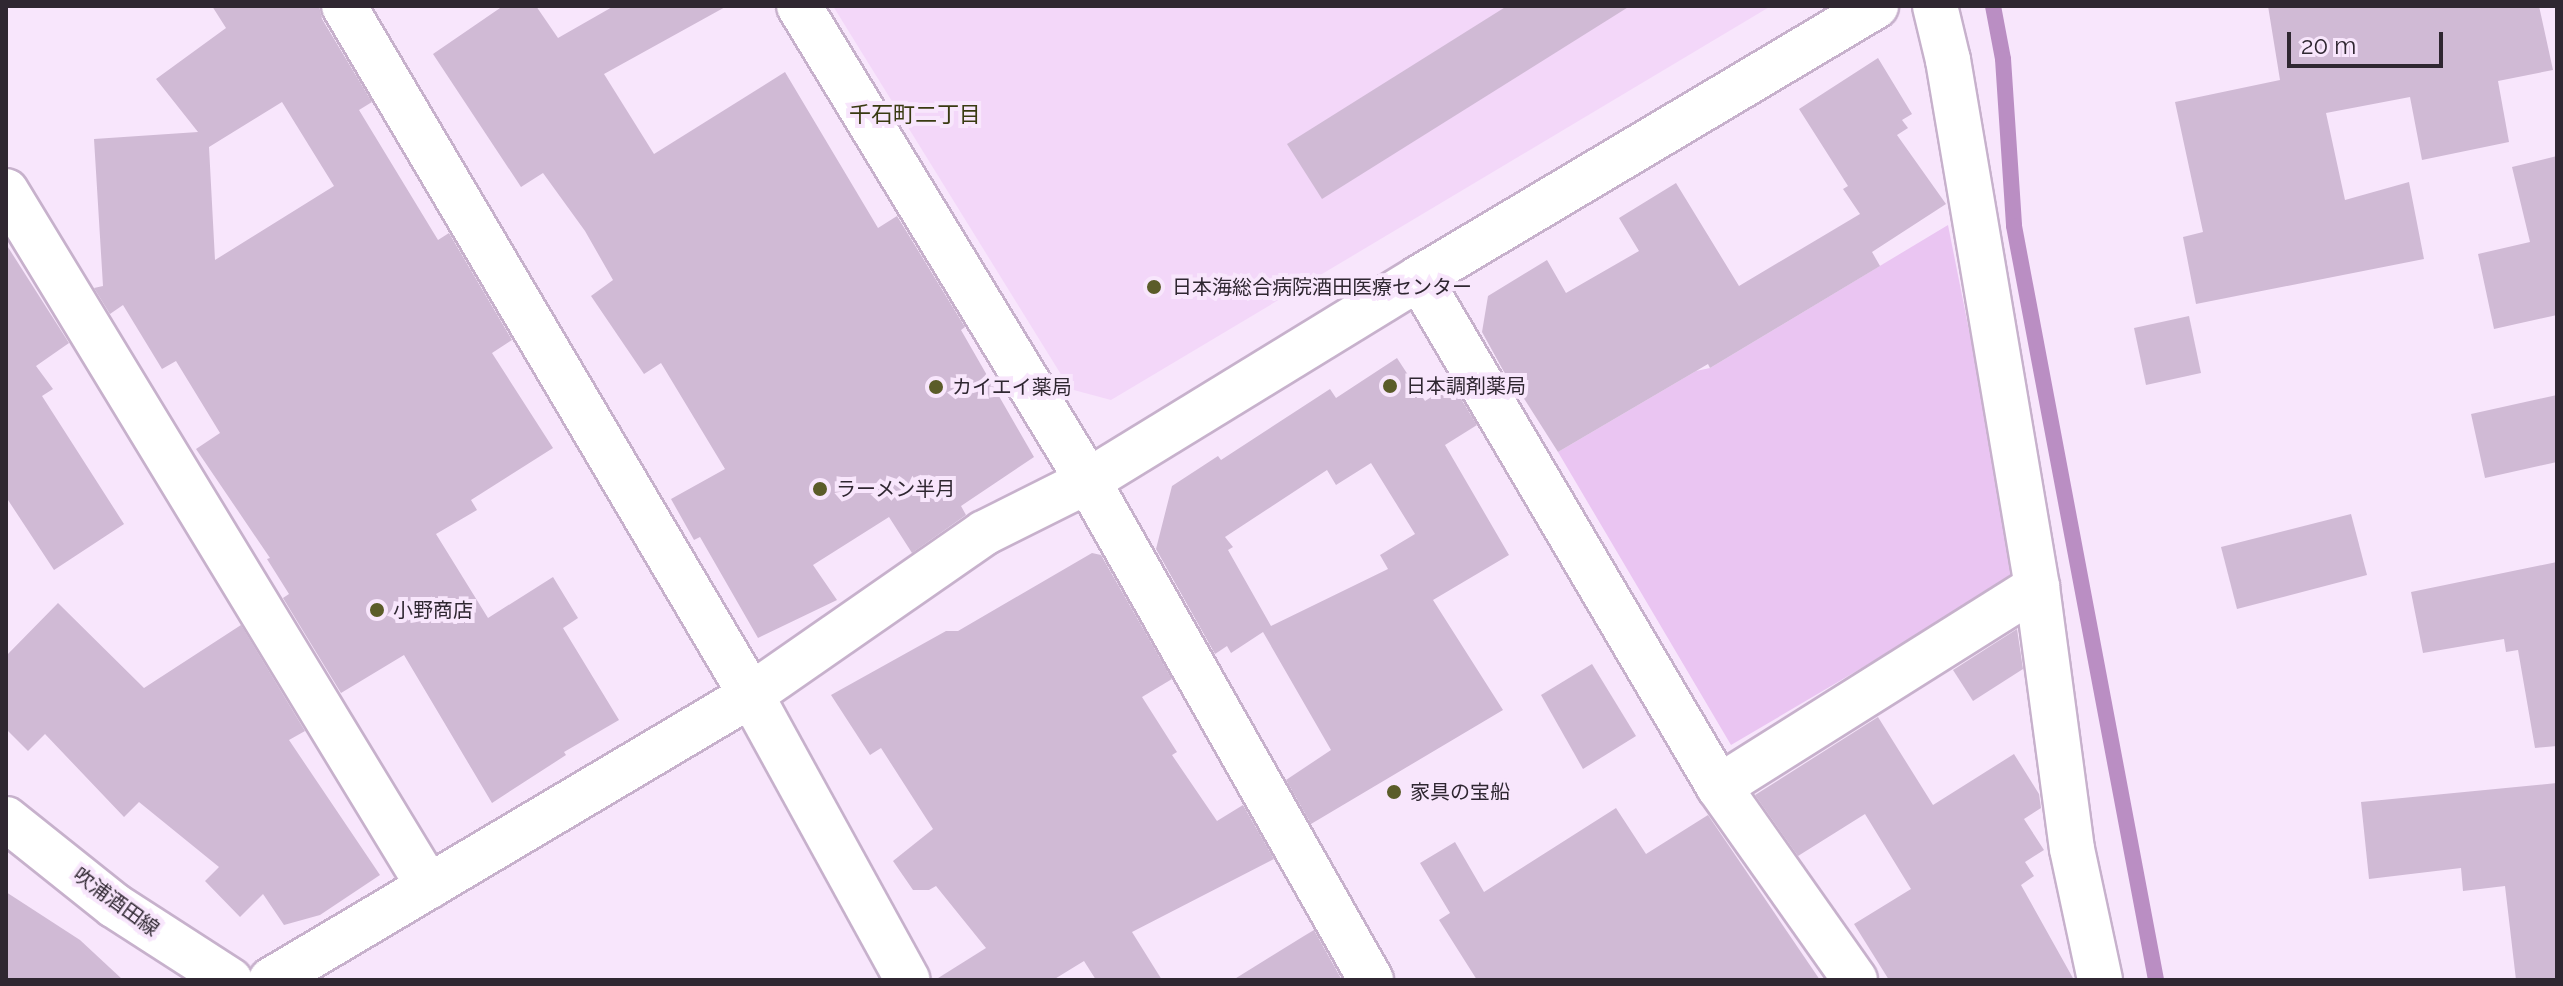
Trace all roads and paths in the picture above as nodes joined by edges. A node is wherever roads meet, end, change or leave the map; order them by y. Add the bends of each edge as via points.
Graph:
1 (344, 6) edge
2 (799, 6) edge
3 (1876, 6) edge
4 (1935, 6) edge
5 (6, 191) edge
6 (1419, 278) junction
7 (1088, 481) junction
8 (2037, 587) junction
9 (751, 695) junction
10 (1719, 787) junction
11 (6, 819) edge
12 (429, 887) junction
13 (230, 980) edge
14 (271, 980) edge
15 (908, 980) edge
16 (1371, 980) edge
17 (1855, 980) edge
18 (2100, 980) edge

1 - 9 street
2 - 7 street
3 - 6 street
4 - 8 street
5 - 12 street
6 - 7 street
6 - 10 street
7 - 9 street via 984,533
7 - 16 street
8 - 10 street
8 - 18 street via 2072,849
9 - 12 street
9 - 15 street
10 - 17 street
11 - 13 street, 吹浦酒田線 via 115,906
12 - 14 street

